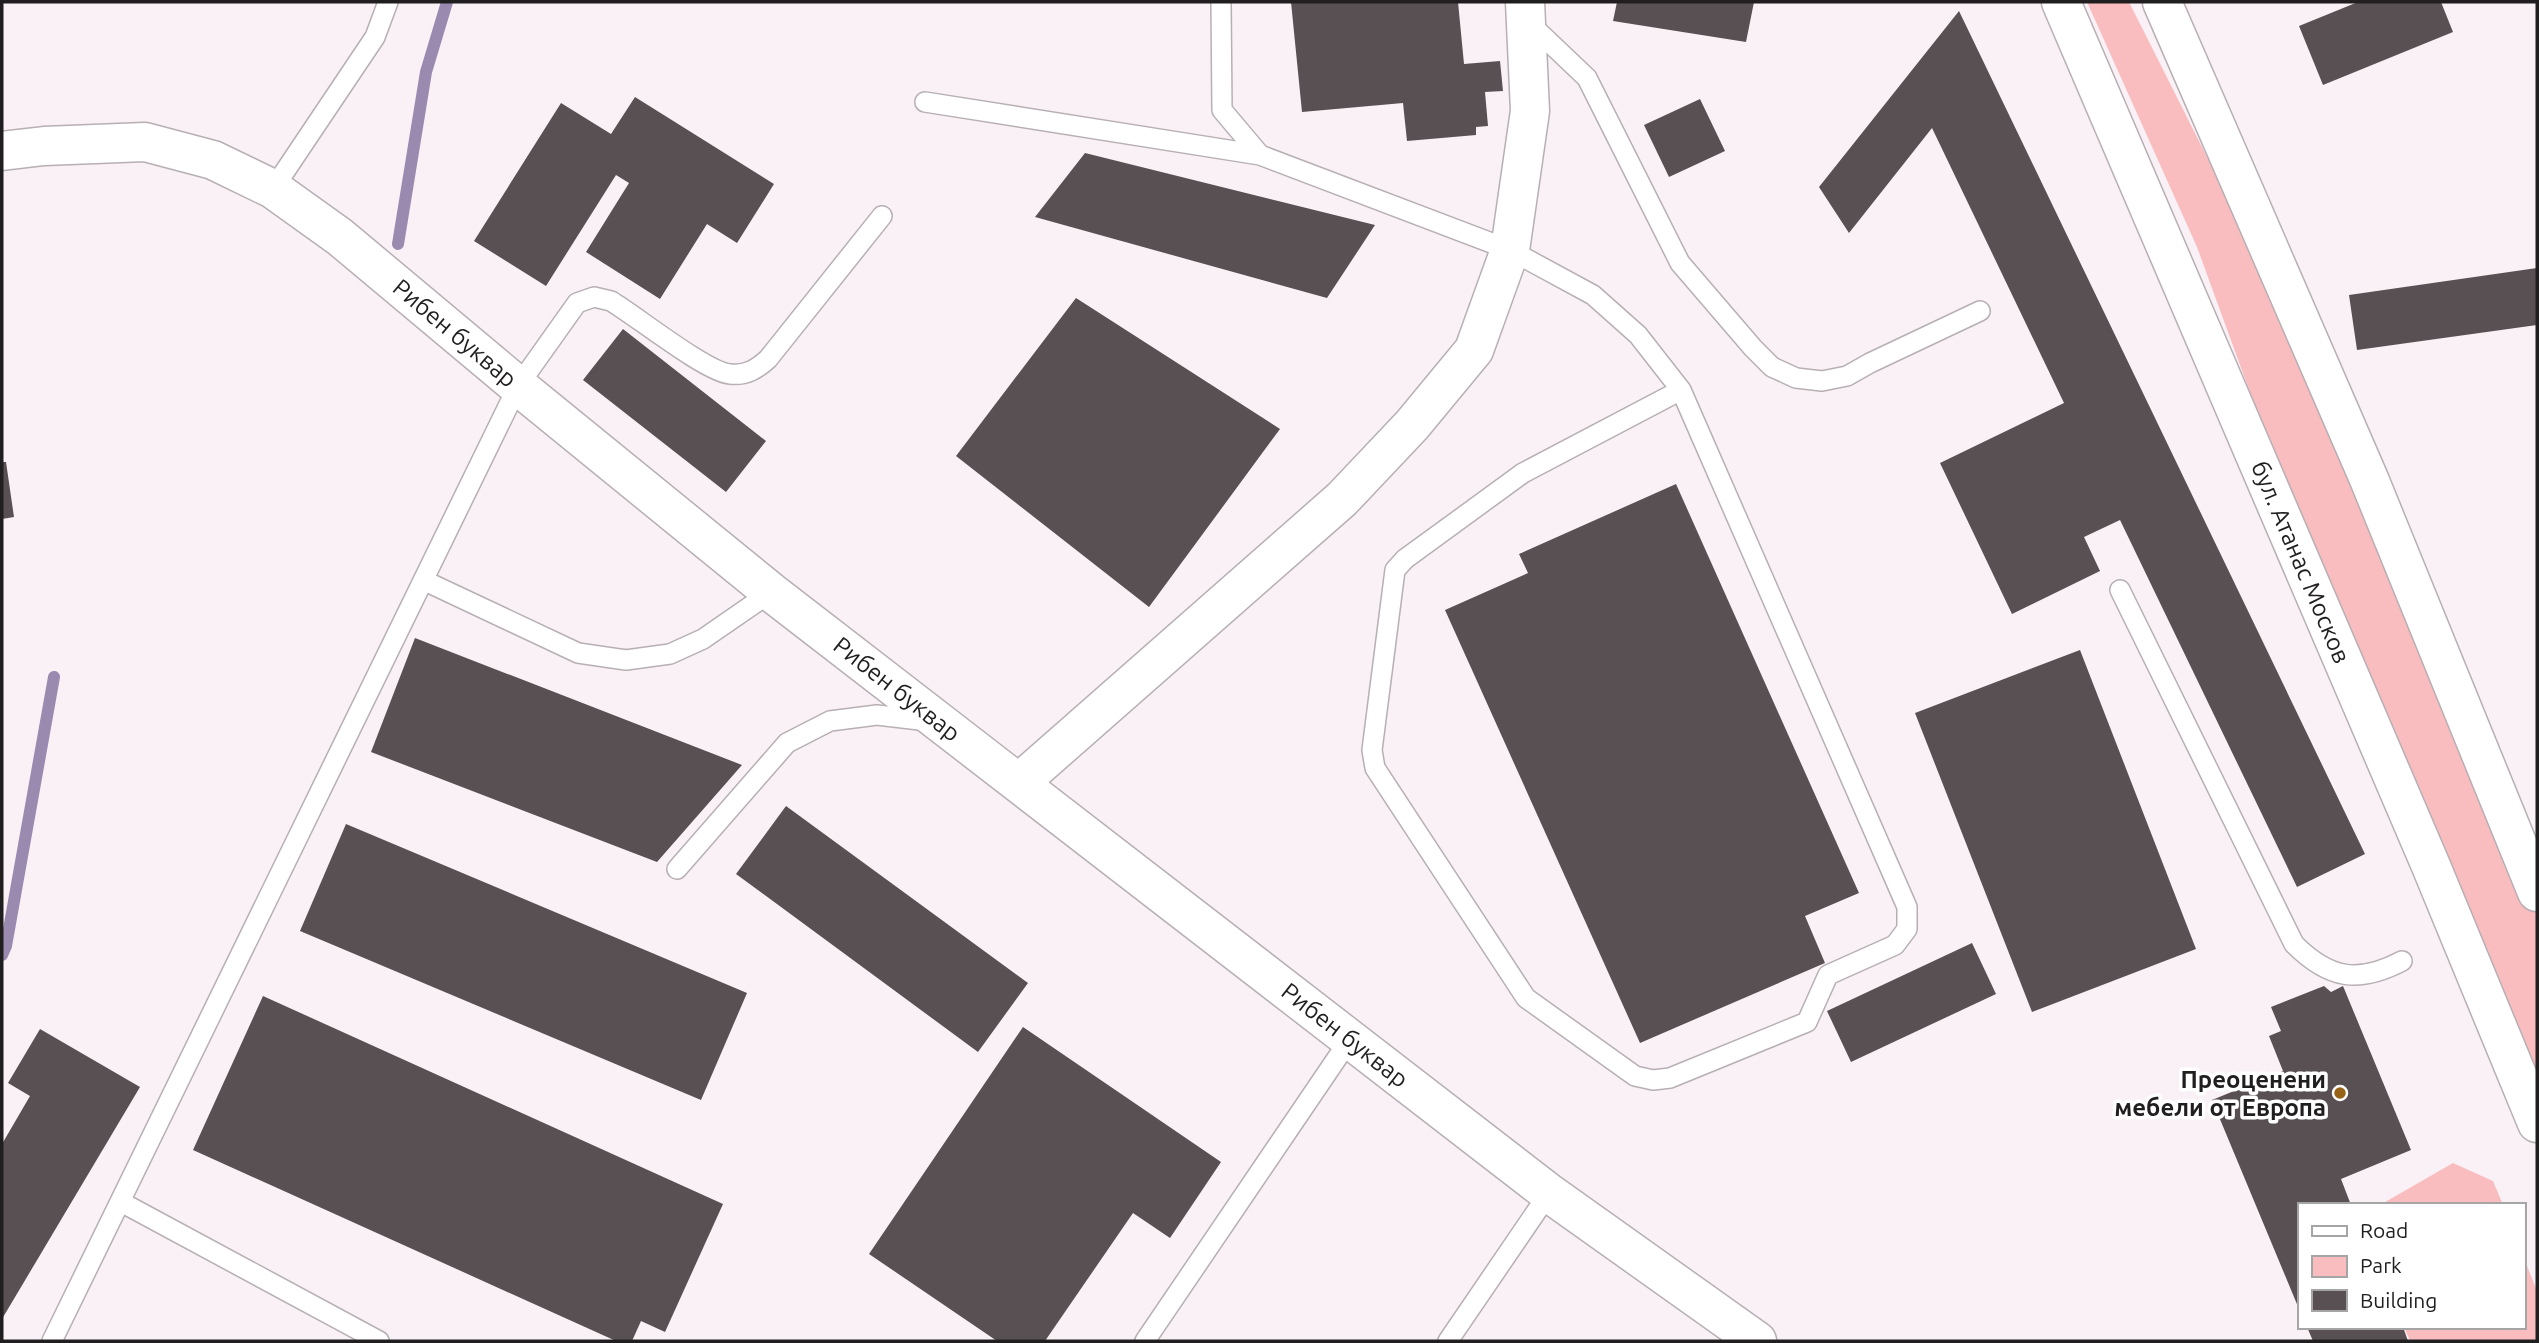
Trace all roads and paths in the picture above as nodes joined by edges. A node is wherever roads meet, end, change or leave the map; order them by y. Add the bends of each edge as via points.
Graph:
1 (388, 2) edge
2 (1221, 2) edge
3 (2061, 2) edge
4 (2162, 2) edge
5 (1526, 11) edge
6 (925, 102) dead end
7 (2, 151) edge
8 (1260, 155) junction
9 (273, 189) junction
10 (882, 216) dead end
11 (1510, 250) junction
12 (1980, 311) dead end
13 (518, 386) junction
14 (1681, 390) junction
15 (425, 581) junction
16 (2120, 590) dead end
17 (771, 592) junction
18 (941, 723) junction
19 (1019, 783) junction
20 (677, 869) dead end
21 (2537, 892) edge
22 (2402, 961) dead end
23 (1350, 1039) junction
24 (2537, 1123) edge
25 (1549, 1193) junction
26 (121, 1202) junction
27 (52, 1341) edge
28 (379, 1341) edge
29 (1145, 1341) edge
30 (1448, 1341) edge
31 (1757, 1341) edge

1 - 9 lane via 375,37
2 - 8 lane via 1222,110
3 - 24 street, бул. Атанас Москов
4 - 21 street via 2370,479
5 - 11 street via 1530,111
5 - 12 lane via 1587,78 1680,263 1772,367 1796,378 1822,382 1847,376
6 - 8 lane
7 - 9 street, Рибен буквар via 145,142 213,160
8 - 11 lane
9 - 13 street, Рибен буквар via 340,237
10 - 13 lane via 758,368 747,373 720,373 611,301 594,297 577,303
11 - 14 lane via 1593,295 1638,335
11 - 19 street via 1474,351 1412,425 1342,499
13 - 15 lane
13 - 17 street, Рибен буквар
14 - 14 lane via 1907,907 1906,929 1895,945 1828,975 1807,1022 1670,1078 1653,1080 1635,1076 1526,998 1375,768 1372,750 1395,570 1523,473
15 - 17 lane via 578,653 626,660 670,653 703,639
15 - 26 lane
16 - 22 lane via 2294,944 2333,973 2381,972
17 - 18 street, Рибен буквар
18 - 19 street, Рибен буквар
18 - 20 lane via 877,715 830,721 788,743
19 - 23 street, Рибен буквар
23 - 25 street, Рибен буквар
23 - 29 lane
25 - 30 lane
25 - 31 street, Рибен буквар
26 - 27 lane
26 - 28 lane

